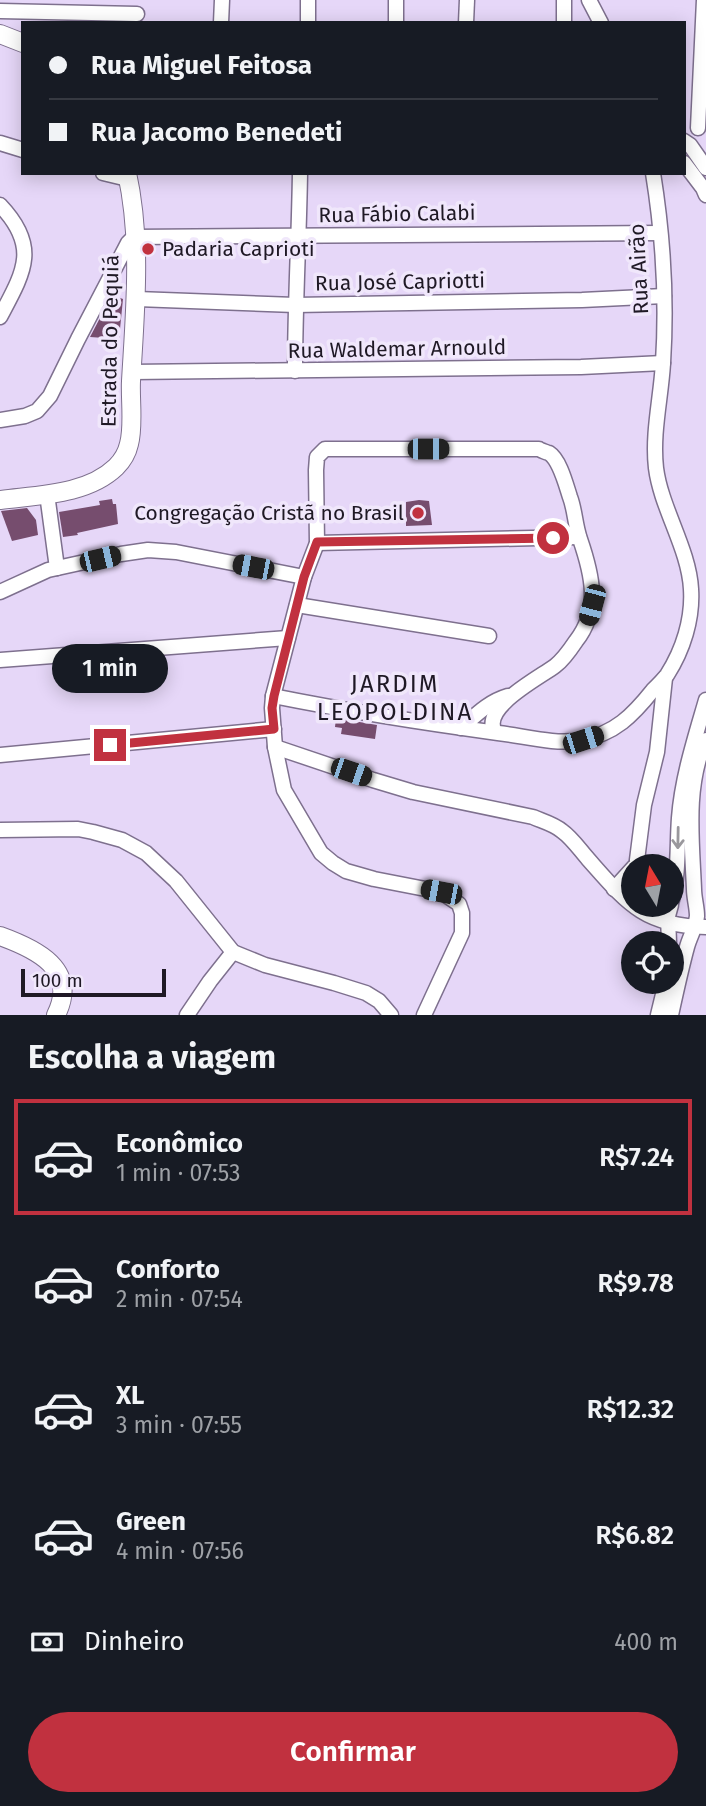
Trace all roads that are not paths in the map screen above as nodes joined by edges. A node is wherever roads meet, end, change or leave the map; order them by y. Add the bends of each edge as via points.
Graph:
1 (222, 0) edge
2 (308, 0) edge
3 (396, 0) edge
4 (467, 0) edge
5 (564, 0) edge
6 (589, 0) edge
7 (704, 0) edge
8 (0, 11) edge
9 (136, 12) edge
10 (221, 21) edge
11 (308, 21) edge
12 (396, 21) edge
13 (466, 21) edge
14 (564, 21) edge
15 (600, 21) edge
16 (0, 34) edge
17 (21, 42) edge
18 (696, 128) edge
19 (686, 142) edge
20 (0, 143) edge
21 (21, 149) edge
22 (686, 166) edge
23 (706, 167) edge
24 (300, 175) edge
25 (653, 175) edge
26 (127, 176) edge
27 (706, 195) edge
28 (0, 205) edge
29 (660, 233) junction
30 (134, 236) junction
31 (299, 236) junction
32 (664, 296) junction
33 (137, 299) junction
34 (295, 305) junction
35 (0, 317) edge
36 (663, 363) junction
37 (295, 371) junction
38 (132, 372) junction
39 (0, 420) edge
40 (47, 494) junction
41 (0, 500) edge
42 (579, 537) junction
43 (317, 542) junction
44 (57, 568) junction
45 (304, 577) junction
46 (0, 592) edge
47 (297, 605) junction
48 (489, 636) dead end
49 (288, 638) junction
50 (0, 660) edge
51 (664, 678) junction
52 (513, 694) junction
53 (274, 696) junction
54 (705, 706) edge
55 (640, 708) junction
56 (661, 716) junction
57 (461, 728) junction
58 (274, 729) junction
59 (495, 732) junction
60 (706, 740) edge
61 (275, 747) junction
62 (0, 755) edge
63 (0, 830) edge
64 (637, 854) edge
65 (678, 854) edge
66 (621, 881) edge
67 (614, 889) junction
68 (694, 892) junction
69 (621, 894) edge
70 (684, 895) edge
71 (656, 917) edge
72 (667, 917) edge
73 (668, 924) junction
74 (700, 927) edge
75 (668, 931) edge
76 (0, 936) edge
77 (233, 952) junction
78 (684, 952) edge
79 (667, 994) edge
80 (672, 994) edge
81 (681, 994) edge
82 (56, 1015) edge
83 (187, 1015) edge
84 (391, 1015) edge
85 (424, 1015) edge
86 (658, 1015) edge
87 (671, 1015) edge
88 (681, 1015) edge

1 - 10 street
2 - 11 street
3 - 12 street
4 - 13 street
5 - 14 street
6 - 15 street
7 - 18 street
8 - 9 street
16 - 17 main road
19 - 23 street
20 - 21 street
22 - 27 street
24 - 31 street
25 - 29 street, Rua Airão
26 - 30 main road, Estrada do Pequiá
28 - 35 street via 14,219 25,249 18,286
29 - 31 street, Rua Fábio Calabi
29 - 32 street, Rua Airão
30 - 31 street, Rua Fábio Calabi
30 - 33 main road, Estrada do Pequiá
30 - 39 street via 50,396 37,411
31 - 34 street
32 - 34 street, Rua José Capriotti
32 - 36 street, Rua Airão
33 - 34 street, Rua José Capriotti
33 - 38 main road, Estrada do Pequiá
34 - 37 street
36 - 37 street, Rua Waldemar Arnould
36 - 51 street, Rua Airão via 656,471 691,589 680,652
37 - 38 street, Rua Waldemar Arnould
38 - 40 main road, Estrada do Pequiá via 126,454 102,479
40 - 41 main road, Estrada do Pequiá
40 - 44 street
42 - 43 street
42 - 43 street via 561,472 555,459 539,449 325,449 317,457
42 - 52 street via 592,586 586,625 558,664
43 - 45 street
44 - 45 street via 148,550
44 - 46 street
45 - 47 street
47 - 48 street
47 - 49 street
49 - 50 street
49 - 53 street
51 - 55 street, Rua Airão
51 - 56 street
52 - 57 street via 495,700
52 - 59 street via 492,719
53 - 57 street, Rua Airão
53 - 58 street
54 -> 65 street via 688,765
55 - 56 street
55 - 59 street, Rua Airão via 606,732 583,740 562,742
56 - 64 street
57 - 59 street, Rua Airão
58 - 61 street
58 - 62 street
60 - 68 street via 694,786
61 - 67 street via 403,789 550,824 563,831
61 - 85 street via 284,790 321,853 346,871 441,892 459,904 461,933
63 - 77 street via 78,829 122,840 146,853 176,881
66 - 67 street
67 - 69 street
68 - 70 street
68 - 74 street
71 - 73 street
72 - 73 street
73 - 74 street
73 - 75 street
74 - 78 street
76 - 82 main road via 44,957 57,971 62,996
77 - 83 street
77 - 84 street via 366,993
79 - 86 street
80 - 87 street
81 - 88 street

